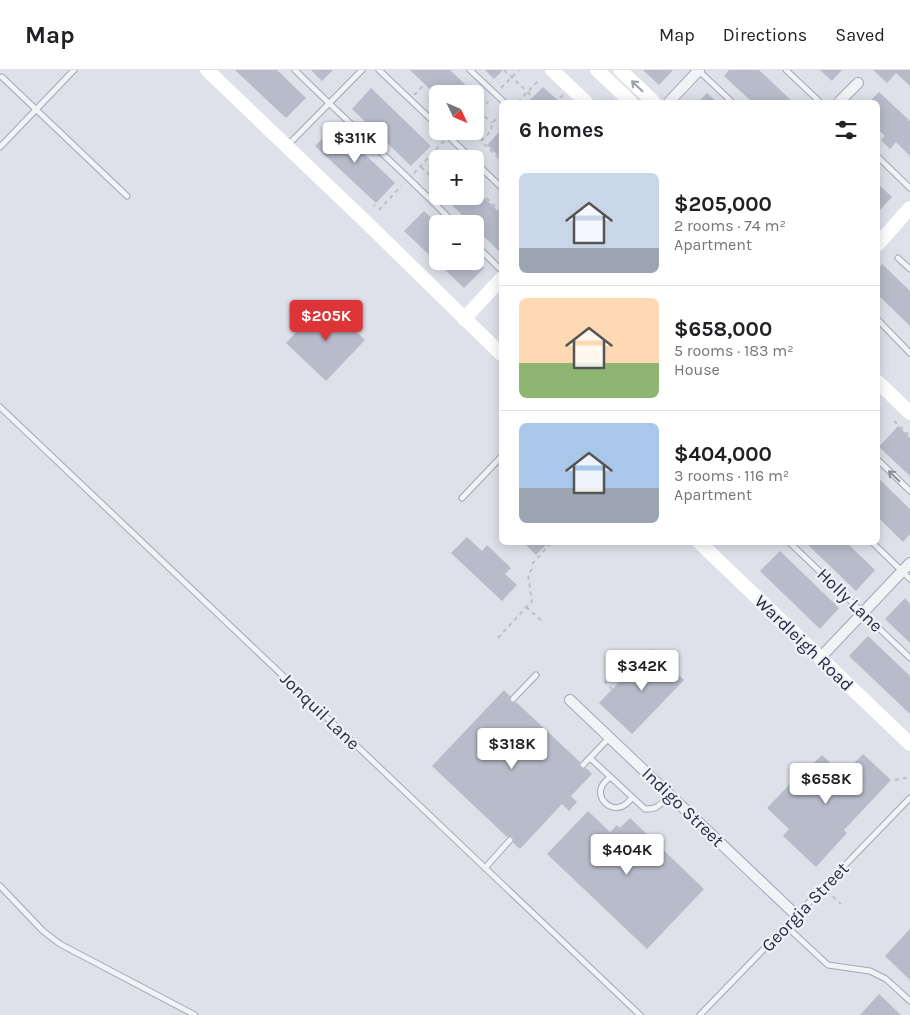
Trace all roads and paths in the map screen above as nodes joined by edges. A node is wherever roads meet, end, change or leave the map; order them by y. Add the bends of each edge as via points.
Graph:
1 (74, 70) edge
2 (207, 70) edge
3 (295, 70) edge
4 (362, 70) edge
5 (379, 70) edge
6 (470, 70) edge
7 (504, 70) edge
8 (519, 70) edge
9 (552, 70) edge
10 (597, 70) edge
11 (620, 70) edge
12 (699, 70) edge
13 (786, 70) edge
14 (2, 77) dead end
15 (512, 77) junction
16 (538, 81) dead end
17 (858, 83) dead end
18 (423, 86) dead end
19 (501, 88) dead end
20 (528, 92) junction
21 (533, 97) dead end
22 (560, 98) dead end
23 (410, 100) junction
24 (502, 100) edge
25 (520, 100) edge
26 (562, 100) edge
27 (584, 100) edge
28 (629, 100) edge
29 (652, 100) edge
30 (671, 100) edge
31 (730, 100) edge
32 (818, 100) edge
33 (841, 100) edge
34 (488, 102) dead end
35 (329, 103) junction
36 (484, 106) edge
37 (36, 110) junction
38 (484, 116) edge
39 (429, 118) edge
40 (499, 119) edge
41 (492, 123) junction
42 (452, 140) edge
43 (444, 141) dead end
44 (481, 141) dead end
45 (484, 144) dead end
46 (287, 146) junction
47 (0, 147) edge
48 (436, 150) edge
49 (463, 150) edge
50 (429, 158) edge
51 (499, 158) edge
52 (880, 159) edge
53 (420, 166) junction
54 (484, 171) edge
55 (414, 173) dead end
56 (429, 174) edge
57 (499, 185) edge
58 (401, 186) dead end
59 (910, 188) edge
60 (127, 196) dead end
61 (484, 196) edge
62 (910, 208) edge
63 (379, 210) dead end
64 (499, 210) edge
65 (446, 215) edge
66 (880, 240) edge
67 (484, 253) edge
68 (898, 258) dead end
69 (499, 268) edge
70 (910, 269) edge
71 (499, 281) edge
72 (464, 318) junction
73 (880, 322) edge
74 (499, 352) edge
75 (910, 353) edge
76 (880, 384) edge
77 (0, 407) edge
78 (910, 414) edge
79 (894, 421) dead end
80 (910, 436) edge
81 (499, 459) edge
82 (880, 462) edge
83 (910, 491) edge
84 (462, 498) dead end
85 (550, 545) edge
86 (702, 545) edge
87 (792, 545) edge
88 (875, 545) edge
89 (910, 563) edge
90 (902, 571) junction
91 (910, 579) edge
92 (526, 607) junction
93 (863, 613) junction
94 (541, 620) dead end
95 (498, 638) dead end
96 (820, 658) junction
97 (910, 658) edge
98 (536, 675) dead end
99 (604, 681) dead end
100 (612, 689) dead end
101 (513, 699) dead end
102 (570, 700) dead end
103 (610, 738) junction
104 (910, 744) edge
105 (590, 758) junction
106 (583, 765) dead end
107 (610, 777) junction
108 (910, 777) edge
109 (895, 780) dead end
110 (670, 795) junction
111 (632, 798) junction
112 (910, 798) edge
113 (510, 840) dead end
114 (485, 868) junction
115 (0, 886) edge
116 (796, 915) junction
117 (786, 926) junction
118 (910, 1001) edge
119 (194, 1015) edge
120 (640, 1015) edge
121 (700, 1015) edge

1 - 37 lane
2 - 46 main road
3 - 35 lane
4 - 35 lane
5 - 23 lane
6 - 24 lane
7 - 15 path
8 - 15 path
9 - 27 main road
10 - 28 main road
29 -> 11 main road
12 - 30 street
12 - 31 lane
13 - 32 lane
14 - 37 lane
15 - 19 path
15 - 20 path
16 - 20 path
17 - 33 street
18 - 23 path
20 - 21 path
20 - 25 path
22 - 26 path
23 - 39 lane
34 - 36 path
35 - 46 lane
35 - 65 lane
37 - 47 lane
37 - 60 lane
38 - 41 path
40 - 41 path
41 - 44 path via 491,131
42 - 49 lane
43 - 48 path
45 - 51 path
46 - 72 main road
50 - 53 path
52 - 59 lane
53 - 55 path
53 - 56 path
54 - 57 lane
58 - 63 path
61 - 64 path
62 - 66 main road
67 - 69 lane
68 - 70 lane
71 - 72 main road
72 - 74 main road
73 - 75 lane
76 - 78 main road
77 - 114 lane, Jonquil Lane
79 - 80 path
81 - 84 lane
83 -> 82 lane
85 - 92 path via 528,574 532,601
86 - 96 main road, Wardleigh Road
87 - 93 lane, Holly Lane
88 - 90 lane
89 - 90 street
90 - 91 lane
90 - 93 street
92 - 94 path
92 - 95 path
93 - 96 street
93 - 97 lane, Holly Lane
96 - 104 main road, Wardleigh Road
98 - 101 lane
99 - 100 path
102 - 103 street, Indigo Street
103 - 105 lane
103 - 110 street, Indigo Street
105 - 106 lane
105 - 107 lane
107 - 111 lane
107 - 111 lane via 601,789 604,803 618,808
108 - 109 path
110 - 111 lane via 651,809 645,809
110 - 116 street, Indigo Street
112 - 116 lane, Georgia Street
113 - 114 lane
114 - 120 lane, Jonquil Lane
115 - 119 lane via 60,944
116 - 117 lane, Georgia Street
117 - 118 lane via 828,964 870,971 886,979
117 - 121 lane, Georgia Street

